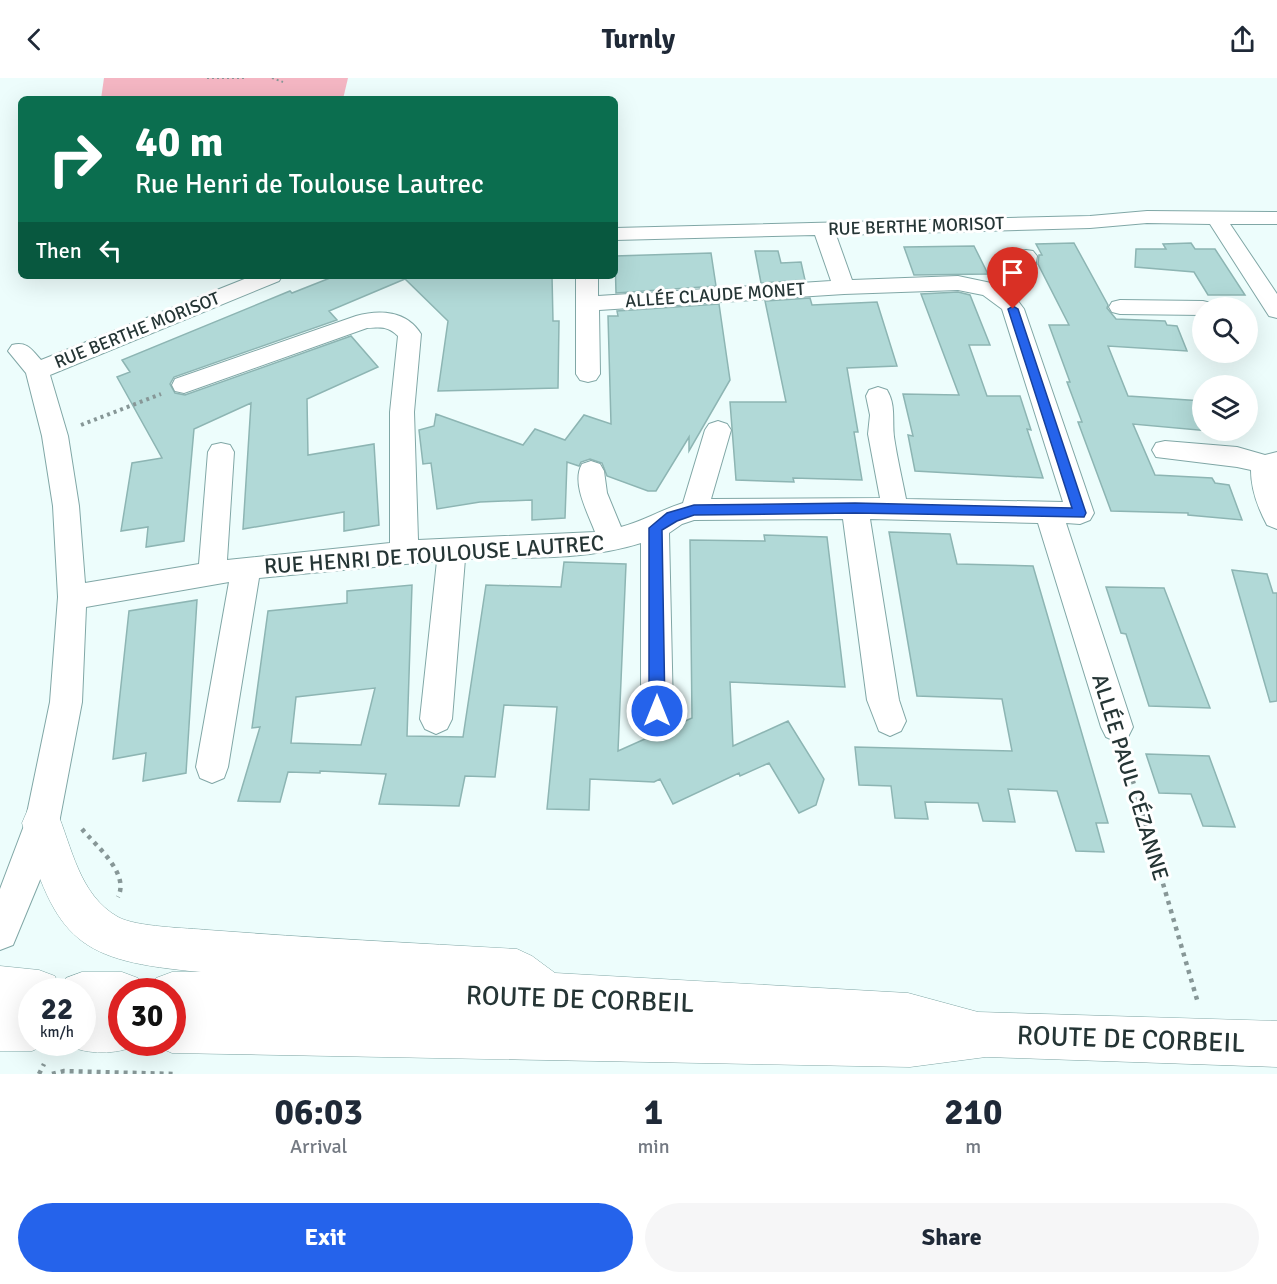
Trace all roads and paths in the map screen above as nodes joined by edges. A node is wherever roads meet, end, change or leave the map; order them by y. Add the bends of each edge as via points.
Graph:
1 (207, 78) edge
2 (245, 78) edge
3 (272, 78) edge
4 (284, 82) dead end
5 (1277, 218) edge
6 (1217, 219) junction
7 (824, 230) junction
8 (618, 234) edge
9 (1026, 256) dead end
10 (262, 279) edge
11 (587, 279) edge
12 (844, 286) junction
13 (998, 293) junction
14 (587, 304) junction
15 (1120, 307) dead end
16 (1192, 308) edge
17 (1258, 309) edge
18 (1276, 310) edge
19 (588, 374) dead end
20 (184, 385) joint
21 (878, 396) dead end
22 (718, 430) dead end
23 (55, 436) junction
24 (1165, 450) dead end
25 (221, 452) dead end
26 (1273, 464) edge
27 (591, 471) dead end
28 (855, 508) junction
29 (894, 509) junction
30 (694, 510) junction
31 (1049, 513) junction
32 (1277, 518) edge
33 (655, 528) junction
34 (612, 541) junction
35 (452, 548) junction
36 (404, 552) junction
37 (246, 568) junction
38 (212, 573) junction
39 (72, 597) junction
40 (657, 711) dead end
41 (436, 719) dead end
42 (890, 721) dead end
43 (1117, 728) joint
44 (212, 767) dead end
45 (42, 823) junction
46 (0, 932) edge
47 (0, 988) edge
48 (18, 990) edge
49 (186, 994) edge
50 (547, 995) junction
51 (0, 1028) edge
52 (18, 1028) edge
53 (186, 1030) edge
54 (986, 1035) junction
55 (1209, 1041) junction
56 (1277, 1044) edge
57 (52, 1074) edge
58 (174, 1074) edge

1 - 2 path
3 - 4 path
5 - 6 street, RUE BERTHE MORISOT
6 - 7 street, RUE BERTHE MORISOT via 1147,217
6 - 18 street
7 - 8 street, RUE BERTHE MORISOT
7 - 12 street
9 - 13 street via 1023,276
10 - 23 street, RUE BERTHE MORISOT via 29,361
11 - 14 street
12 - 13 street, ALLÉE CLAUDE MONET via 958,283
12 - 14 street, ALLÉE CLAUDE MONET
13 - 31 street, RUE HENRI DE TOULOUSE LAUTREC via 1013,309 1080,513
14 - 19 street
15 - 16 street
17 - 18 street
20 - 23 path
20 - 36 street via 344,327 383,319 399,324 410,334 402,412
21 - 29 street
22 - 30 street
23 - 39 street via 66,506
24 - 26 street
25 - 38 street
26 - 32 street via 1264,471 1265,487
27 - 34 street via 594,493
28 - 29 street, RUE HENRI DE TOULOUSE LAUTREC
28 - 30 street, RUE HENRI DE TOULOUSE LAUTREC
28 - 42 street via 883,700
29 - 31 street, RUE HENRI DE TOULOUSE LAUTREC
30 - 33 street, RUE HENRI DE TOULOUSE LAUTREC
31 - 43 street, ALLÉE PAUL CÉZANNE
33 - 34 street, RUE HENRI DE TOULOUSE LAUTREC
33 - 40 street
34 - 35 street, RUE HENRI DE TOULOUSE LAUTREC
35 - 36 street, RUE HENRI DE TOULOUSE LAUTREC
35 - 41 street
36 - 37 street, RUE HENRI DE TOULOUSE LAUTREC
37 - 38 street, RUE HENRI DE TOULOUSE LAUTREC
37 - 44 street
38 - 39 street, RUE HENRI DE TOULOUSE LAUTREC
39 - 45 street via 66,702
43 - 55 path, ALLÉE PAUL CÉZANNE
45 - 46 street via 32,858
45 - 50 main road via 56,870 68,894 107,935 154,946 242,954 517,971
47 - 48 main road
49 - 50 main road, ROUTE DE CORBEIL
50 - 54 main road, ROUTE DE CORBEIL via 908,1016
51 - 52 main road
53 - 54 main road, ROUTE DE CORBEIL via 910,1044
54 - 55 main road, ROUTE DE CORBEIL
55 - 56 main road, ROUTE DE CORBEIL
57 - 58 path

